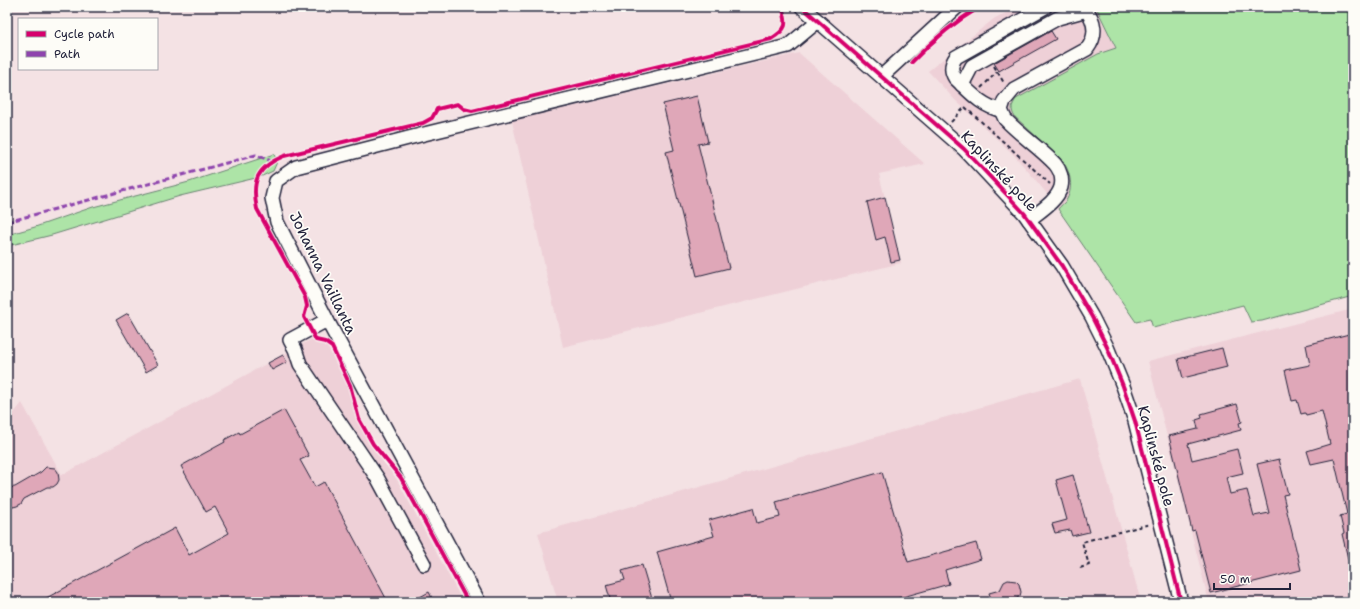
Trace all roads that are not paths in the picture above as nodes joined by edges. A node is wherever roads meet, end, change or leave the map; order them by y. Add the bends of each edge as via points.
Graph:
1 (802, 7) edge
2 (957, 7) edge
3 (1045, 7) edge
4 (1064, 7) edge
5 (1085, 9) edge
6 (818, 21) junction
7 (882, 76) junction
8 (958, 81) junction
9 (1001, 110) junction
10 (1029, 220) junction
11 (327, 320) junction
12 (424, 564) dead end
13 (479, 602) edge
14 (1181, 602) edge

1 - 6 street, Kaplinské pole
2 - 7 street
3 - 8 street via 956,57 951,67
4 - 8 street via 968,58 963,63
5 - 8 street via 1058,18 972,66
5 - 9 street via 1094,23 1094,37 1087,49 1011,92
6 - 7 street, Kaplinské pole
6 - 11 street, Johanna Vaillanta via 788,46 296,167 276,182 272,198 277,222
7 - 10 street, Kaplinské pole via 964,148
8 - 9 street via 987,106
9 - 10 street via 1005,119 1055,164 1061,175 1059,191
10 - 14 street, Kaplinské pole via 1066,271 1107,347 1123,386 1135,421
11 - 12 street via 290,340 300,364 378,479
11 - 13 street, Johanna Vaillanta

